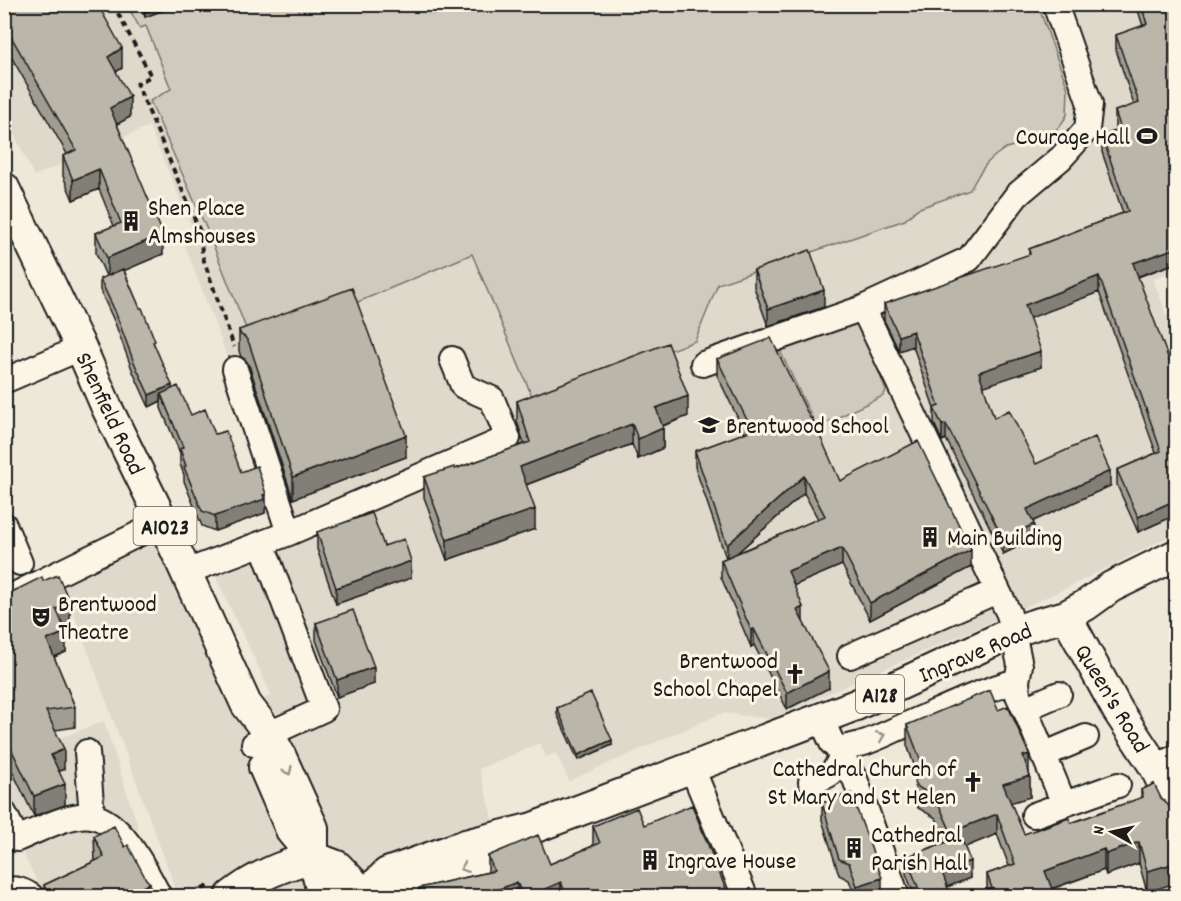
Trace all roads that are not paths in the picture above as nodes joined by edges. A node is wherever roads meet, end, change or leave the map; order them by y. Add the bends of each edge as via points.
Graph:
1 (1055, 4) edge
2 (4, 188) edge
3 (863, 308) junction
4 (81, 348) junction
5 (452, 359) dead end
6 (703, 364) dead end
7 (235, 369) road end
8 (4, 381) edge
9 (163, 522) junction
10 (4, 525) edge
11 (289, 533) junction
12 (262, 544) junction
13 (1176, 555) edge
14 (20, 563) dead end
15 (186, 572) junction
16 (997, 591) junction
17 (4, 600) edge
18 (1066, 616) junction
19 (1013, 632) junction
20 (850, 656) dead end
21 (1017, 681) junction
22 (1059, 694) dead end
23 (1024, 709) junction
24 (821, 718) junction
25 (1086, 737) dead end
26 (262, 739) junction
27 (839, 751) junction
28 (87, 752) dead end
29 (1043, 755) junction
30 (1166, 762) edge
31 (692, 768) junction
32 (811, 782) dead end
33 (1118, 785) dead end
34 (1064, 804) junction
35 (1176, 811) edge
36 (4, 813) edge
37 (1034, 815) dead end
38 (92, 816) junction
39 (313, 857) junction
40 (4, 890) edge
41 (222, 890) edge
42 (357, 896) edge
43 (31, 897) edge
44 (159, 897) edge
45 (264, 897) edge
46 (334, 897) edge
47 (745, 897) edge
48 (897, 897) edge

1 - 3 street via 1090,104 1087,129 1061,158 1017,195 969,259
2 - 4 main road, Shenfield Road / A1023
3 - 6 street
3 - 16 street
4 - 8 street
4 - 9 main road, Shenfield Road / A1023
5 - 11 street via 463,386 492,399 508,438
7 - 11 street
9 - 15 main road, Shenfield Road / A1023
9 - 17 street
10 - 14 street
11 - 12 street
12 - 15 street
12 - 26 street via 324,709
13 - 18 main road, Ingrave Road / A128 via 1111,587
15 - 26 main road, Shenfield Road / A1023
16 - 19 street
16 - 20 street
18 - 19 main road, Ingrave Road / A128
18 - 30 main road, Queen's Road via 1118,711
19 - 21 street via 1020,665
19 - 24 main road, Ingrave Road / A128
21 - 23 street
27 -> 21 street
22 - 23 street
23 - 29 street
24 - 27 street
24 - 31 main road, Ingrave Road / A128
25 - 29 street
26 - 39 main road, Shenfield Road / A1023 via 292,831
26 -> 39 main road, Shenfield Road / A1023 via 313,828
27 - 32 street via 839,764 834,772
27 - 48 street via 855,779
28 - 38 street
29 - 34 street
30 - 35 main road, Queen's Road
31 - 42 main road, Ingrave Road / A128 via 533,828 465,845 387,873
31 - 47 street
33 - 34 street
34 - 37 street
36 - 38 street via 17,839 76,816
38 - 44 street via 105,821 123,837
39 - 41 main road
39 - 42 main road via 337,866
39 - 45 main road via 294,882
39 - 46 main road via 320,884
40 - 43 street via 16,888

